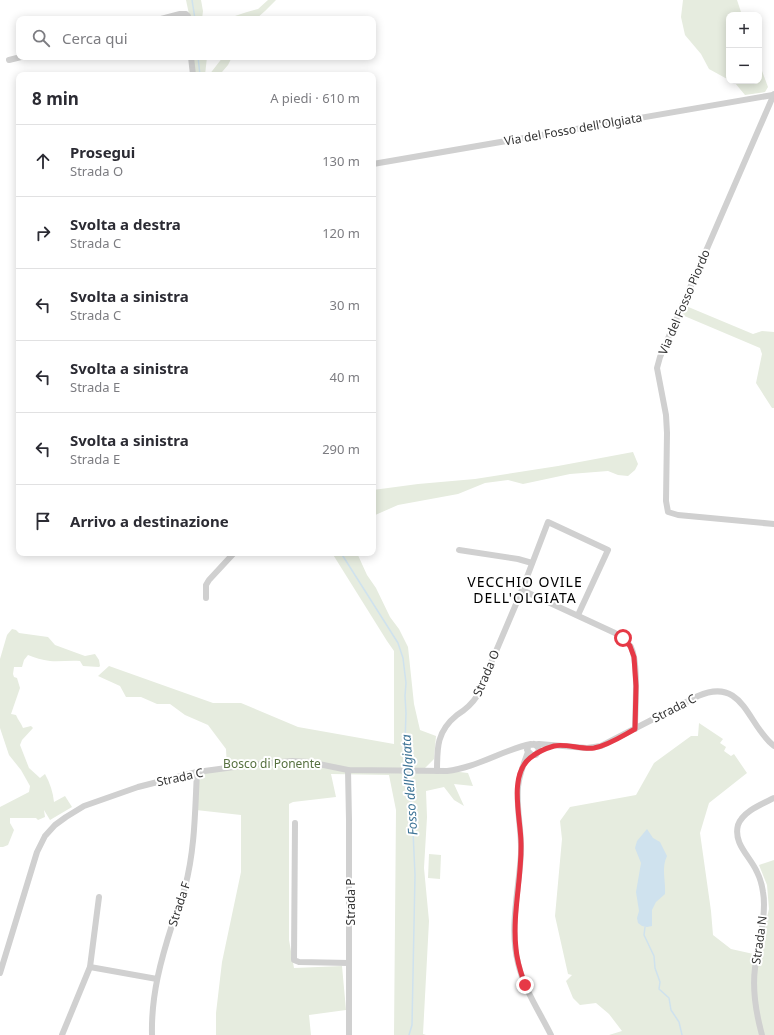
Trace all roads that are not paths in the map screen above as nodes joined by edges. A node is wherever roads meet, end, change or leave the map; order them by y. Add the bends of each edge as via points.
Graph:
1 (172, 16) edge
2 (187, 16) edge
3 (16, 58) edge
4 (8, 60) dead end
5 (191, 60) edge
6 (193, 72) edge
7 (774, 94) edge
8 (376, 163) edge
9 (774, 524) edge
10 (459, 550) dead end
11 (231, 556) edge
12 (532, 562) junction
13 (522, 590) junction
14 (206, 598) dead end
15 (578, 615) junction
16 (635, 729) junction
17 (555, 745) junction
18 (774, 746) edge
19 (530, 747) junction
20 (536, 754) junction
21 (523, 768) junction
22 (348, 770) junction
23 (437, 771) junction
24 (197, 772) junction
25 (774, 798) edge
26 (295, 823) dead end
27 (99, 897) dead end
28 (349, 963) junction
29 (90, 967) junction
30 (0, 973) edge
31 (157, 979) junction
32 (62, 1035) edge
33 (152, 1035) edge
34 (349, 1035) edge
35 (551, 1035) edge
36 (762, 1035) edge

1 - 2 street
3 - 4 street
5 - 6 street
7 - 8 street, Via del Fosso dell'Olgiata
7 - 9 street, Via del Fosso Piordo via 658,360 657,368 667,420 668,512
10 - 12 street
11 - 14 street via 209,580
12 - 13 street, Strada O
12 - 15 street, Strada O via 548,522 608,550
13 - 15 street
13 - 23 street, Strada O via 476,698 444,729 438,748
15 - 16 street via 615,632 630,646 634,657 636,686
16 - 17 street, Strada C via 595,748
16 - 18 street, Strada C via 700,695 717,691 740,700 761,734
17 - 19 street, Strada C
17 - 20 street
19 - 20 street via 532,755
19 - 20 street via 537,745 539,749
19 - 21 street
19 - 23 street, Strada C via 518,747 462,768
20 - 21 street
21 - 35 street via 517,796 521,843 515,924 516,949 525,985
22 - 23 street, Strada C
22 - 24 street, Strada C via 292,761
22 - 28 street, Strada P
24 - 30 street, Strada C via 96,801 66,817 52,828 37,852
24 - 31 street, Strada F via 188,873
25 - 36 street, Strada N via 745,815 738,829 740,846 757,871 763,892 763,914 754,984
26 - 28 street via 294,960
27 - 29 street
28 - 34 street, Strada P
29 - 31 street
29 - 32 street
31 - 33 street, Strada F

